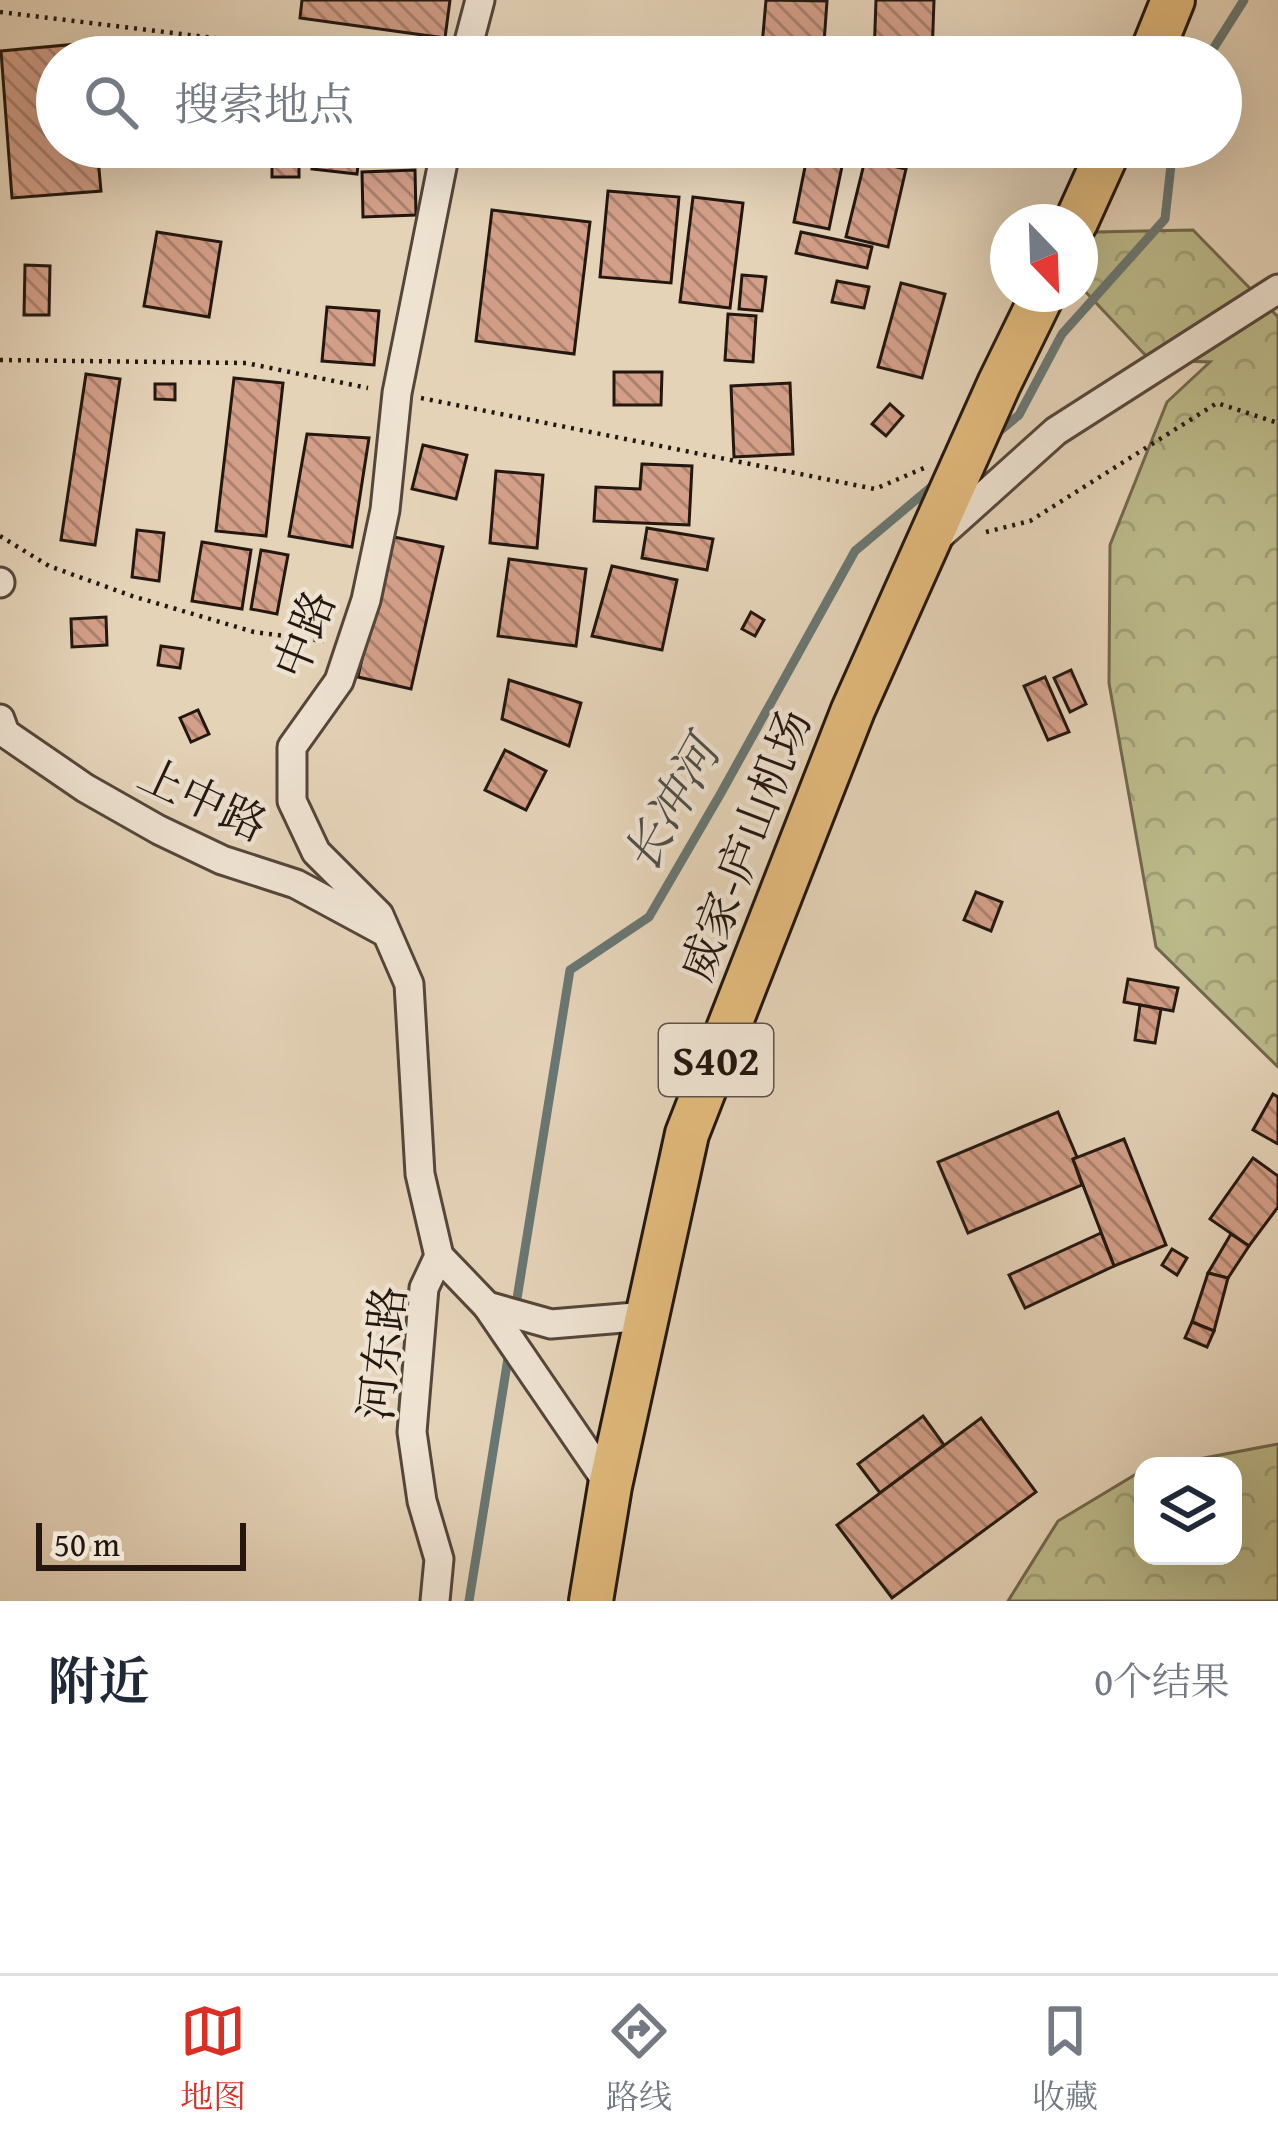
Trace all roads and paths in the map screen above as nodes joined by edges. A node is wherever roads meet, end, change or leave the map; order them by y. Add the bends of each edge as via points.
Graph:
1 (481, 0) edge
2 (1173, 0) edge
3 (0, 12) edge
4 (198, 36) edge
5 (471, 36) edge
6 (1158, 36) edge
7 (442, 168) edge
8 (1100, 168) edge
9 (1084, 204) edge
10 (1278, 289) edge
11 (1034, 312) edge
12 (0, 360) edge
13 (397, 393) junction
14 (1278, 423) edge
15 (925, 467) dead end
16 (0, 536) edge
17 (928, 546) junction
18 (353, 644) junction
19 (0, 719) edge
20 (386, 933) junction
21 (439, 1256) junction
22 (487, 1306) junction
23 (647, 1316) junction
24 (610, 1486) junction
25 (435, 1601) edge
26 (591, 1601) edge

1 - 5 street
2 - 6 main road
3 - 4 path
7 - 13 street, 中路
8 - 9 main road
10 - 17 street via 1056,431
11 - 17 main road, 威家-庐山机场 / S402
12 - 13 path via 246,364
13 - 15 path via 875,489
13 - 18 street, 中路 via 385,510
14 - 17 path via 1217,403 1030,521
16 - 18 path via 49,566 131,596 254,632
17 - 23 main road, 威家-庐山机场 / S402 via 853,710 687,1134
18 - 20 street, 中路 via 339,681 292,746 292,801 316,852 379,915
19 - 20 street, 上中路 via 5,733 159,830 296,884
20 - 21 street, 中路 via 409,984 421,1174
21 - 22 street, 河东路
21 - 25 street, 河东路 via 424,1288 412,1432 440,1558
22 - 23 street via 551,1324
22 - 24 street, 河东路
23 - 24 main road, 威家-庐山机场 / S402
24 - 26 main road, 威家-庐山机场 / S402

